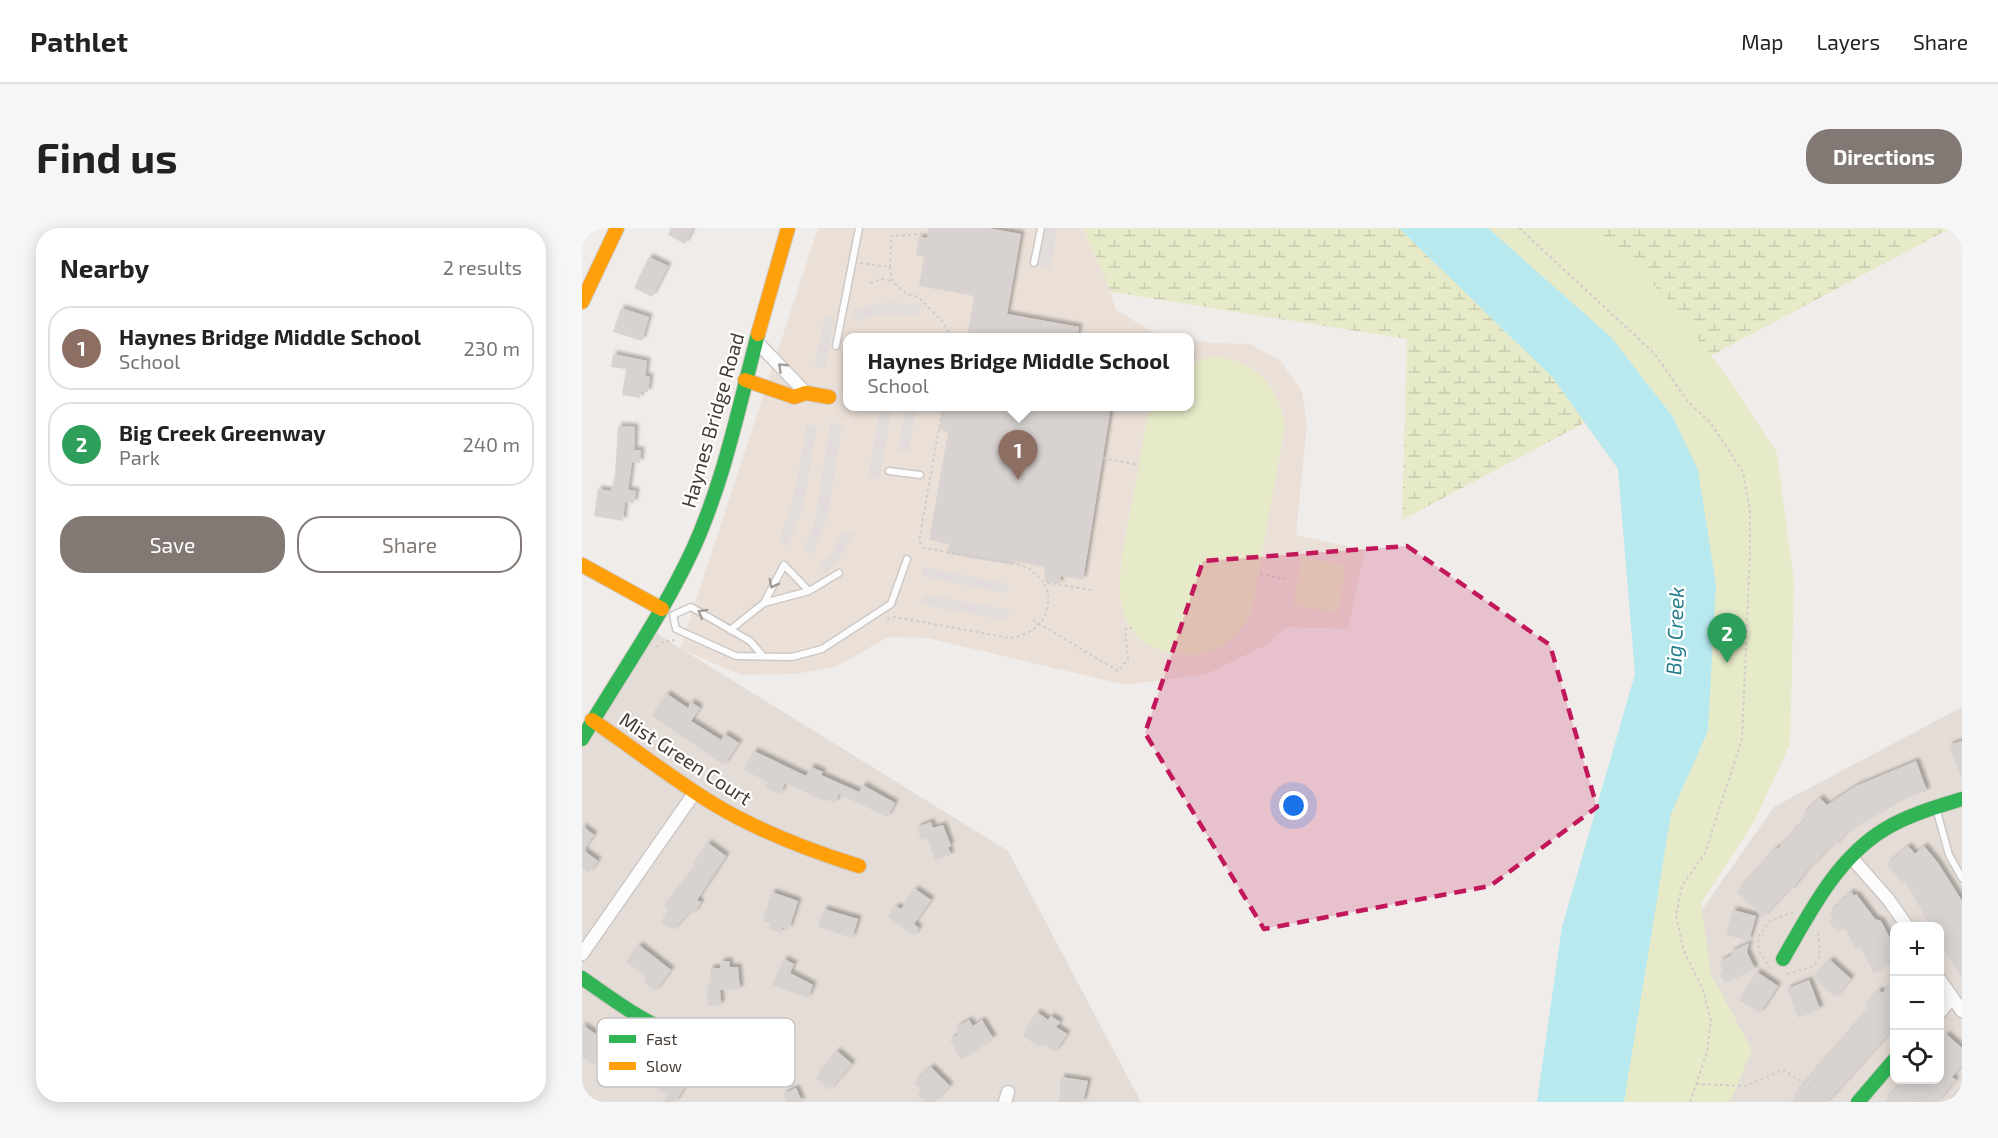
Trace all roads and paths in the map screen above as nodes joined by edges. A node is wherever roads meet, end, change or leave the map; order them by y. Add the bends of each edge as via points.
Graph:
1 (617, 228) edge
2 (788, 228) edge
3 (859, 228) edge
4 (1041, 228) edge
5 (1519, 228) edge
6 (922, 234) dead end
7 (860, 263) dead end
8 (1034, 263) dead end
9 (890, 267) junction
10 (892, 281) junction
11 (870, 283) dead end
12 (582, 302) edge
13 (950, 333) edge
14 (756, 341) junction
15 (836, 346) dead end
16 (745, 380) junction
17 (806, 393) junction
18 (829, 396) dead end
19 (942, 411) edge
20 (1103, 458) dead end
21 (1139, 465) dead end
22 (889, 471) dead end
23 (920, 475) dead end
24 (907, 559) dead end
25 (582, 565) edge
26 (839, 573) dead end
27 (1260, 574) dead end
28 (1285, 579) dead end
29 (1091, 590) dead end
30 (809, 591) junction
31 (764, 603) junction
32 (668, 612) junction
33 (1033, 620) dead end
34 (1132, 628) dead end
35 (730, 630) junction
36 (763, 656) junction
37 (592, 720) junction
38 (582, 739) edge
39 (695, 792) junction
40 (1962, 799) edge
41 (1936, 808) junction
42 (1851, 858) junction
43 (859, 866) dead end
44 (1962, 878) edge
45 (1903, 922) edge
46 (582, 954) edge
47 (1783, 959) dead end
48 (582, 978) edge
49 (1944, 986) edge
50 (1952, 999) junction
51 (1944, 1008) edge
52 (1962, 1011) edge
53 (641, 1018) edge
54 (1890, 1065) edge
55 (1696, 1084) junction
56 (1962, 1092) edge
57 (1690, 1102) edge
58 (1834, 1102) edge
59 (1858, 1102) edge
60 (1953, 1102) edge

1 - 12 street
2 - 14 street, Haynes Bridge Road
3 - 15 lane
4 - 8 lane
5 - 55 path via 1655,354 1688,402 1710,422 1743,472 1750,511 1750,552 1742,739 1706,853 1682,886 1676,916 1684,951 1703,990 1711,1021 1707,1052
6 - 9 path via 891,236
7 - 9 path
9 - 10 path
10 - 11 path
10 - 13 path via 906,294 918,297
14 - 16 street, Haynes Bridge Road
17 -> 14 street
16 - 17 street via 794,397
16 - 32 street, Haynes Bridge Road via 717,484
17 - 18 street
19 - 29 path via 921,544 1017,564 1030,569 1044,582
20 - 21 path
22 - 23 lane
24 - 36 lane via 891,604 822,650 792,657
25 - 32 street
26 - 30 lane
27 - 28 path
30 - 31 lane
30 -> 31 lane via 784,565
31 - 35 lane
35 -> 32 lane via 691,607
32 - 36 lane via 675,629 716,649 736,656
32 - 37 street, Haynes Bridge Road
33 - 34 path via 1118,671 1128,659 1125,628
35 - 36 lane via 750,641
37 - 38 street, Haynes Bridge Road
37 - 39 street, Mist Green Court
39 - 43 street, Mist Green Court via 779,838
39 - 46 street
40 - 41 street
41 - 42 street via 1878,834
41 - 44 lane via 1949,855
42 - 45 street
42 - 47 street via 1828,882
48 - 53 street
49 - 50 street
50 - 51 street
50 - 52 street
54 - 59 street
55 - 57 path
55 - 58 path via 1745,1086 1784,1070
56 - 60 lane

